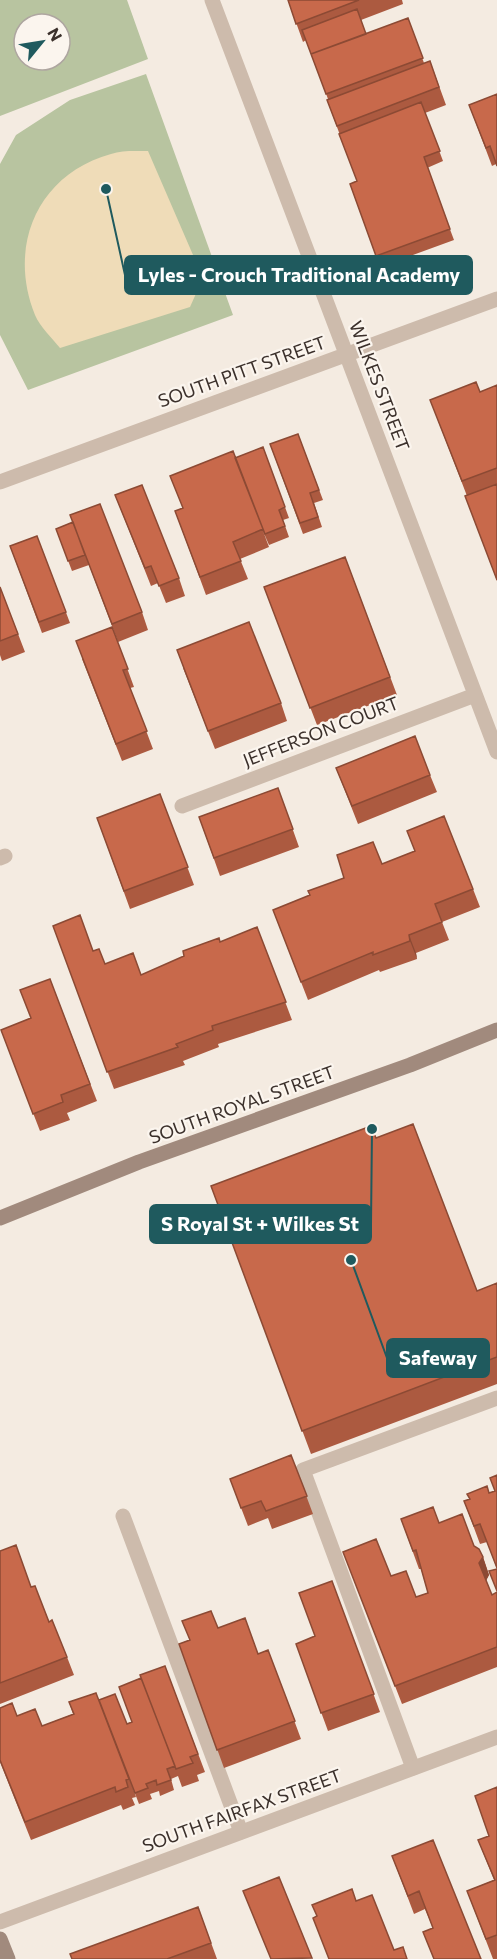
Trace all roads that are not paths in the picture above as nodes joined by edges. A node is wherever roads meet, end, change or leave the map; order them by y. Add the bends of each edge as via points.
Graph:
1 (212, 0) edge
2 (497, 299) edge
3 (346, 354) junction
4 (0, 482) edge
5 (475, 695) junction
6 (497, 752) edge
7 (182, 806) dead end
8 (497, 1030) edge
9 (1, 1215) edge
10 (497, 1398) edge
11 (123, 1516) dead end
12 (497, 1737) edge
13 (413, 1768) junction
14 (242, 1832) junction
15 (0, 1922) edge
16 (0, 1939) edge
17 (8, 1959) edge

1 - 3 street, WILKES STREET
2 - 3 street, SOUTH PITT STREET
3 - 4 street, SOUTH PITT STREET
3 - 5 street, WILKES STREET
5 - 6 street, WILKES STREET
5 - 7 street, JEFFERSON COURT
8 - 9 main road, SOUTH ROYAL STREET
10 - 13 street via 303,1470
11 - 14 street
12 - 13 street, SOUTH FAIRFAX STREET
13 - 14 street, SOUTH FAIRFAX STREET
14 - 15 street, SOUTH FAIRFAX STREET
16 - 17 main road

